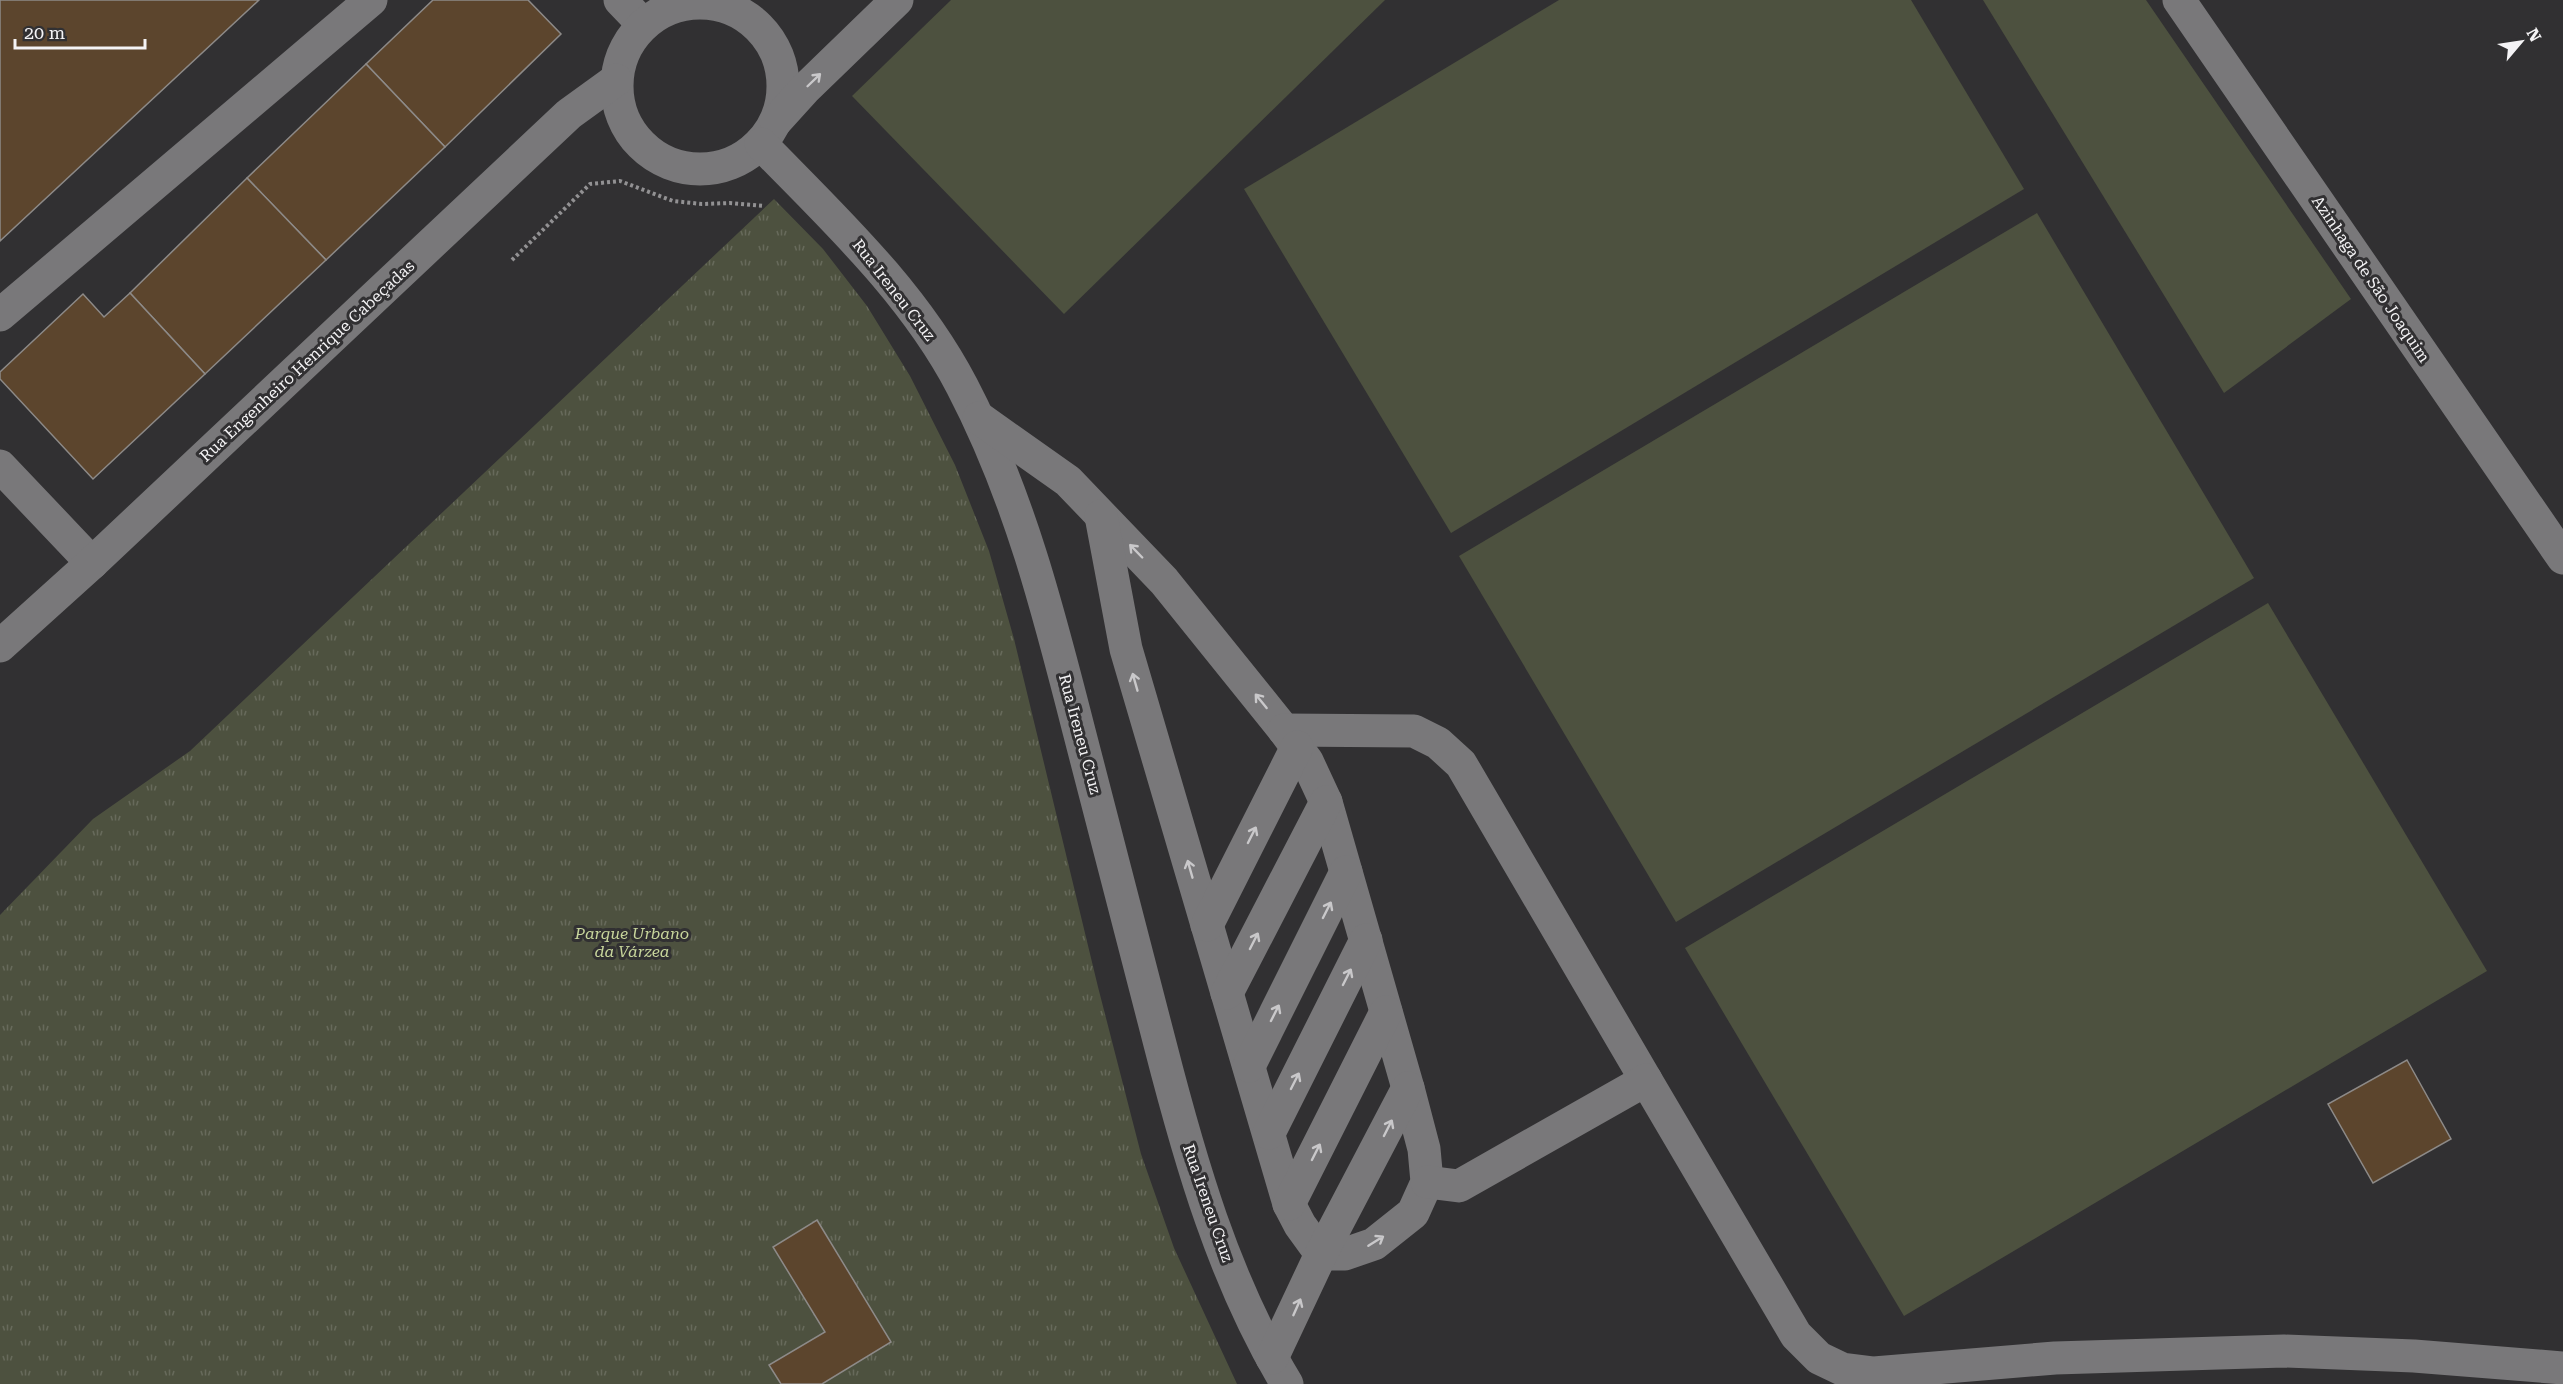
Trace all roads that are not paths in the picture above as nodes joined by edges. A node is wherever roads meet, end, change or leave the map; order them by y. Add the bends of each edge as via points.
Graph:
1 (371, 0) edge
2 (620, 0) edge
3 (897, 0) edge
4 (2179, 0) edge
5 (691, 1) edge
6 (643, 24) junction
7 (616, 80) junction
8 (768, 133) junction
9 (0, 315) edge
10 (979, 418) junction
11 (0, 466) edge
12 (1101, 516) junction
13 (2563, 558) edge
14 (92, 563) junction
15 (0, 646) edge
16 (1290, 738) junction
17 (1326, 802) junction
18 (1347, 872) junction
19 (1207, 925) junction
20 (1366, 940) junction
21 (1227, 993) junction
22 (1386, 1012) junction
23 (1249, 1066) junction
24 (1646, 1080) junction
25 (1408, 1088) junction
26 (1269, 1133) junction
27 (1427, 1182) junction
28 (1289, 1204) junction
29 (1321, 1254) junction
30 (2563, 1368) edge
31 (1280, 1371) edge

1 - 9 street
2 - 6 street
8 -> 3 street via 805,89
4 - 13 street, Azinhaga de São Joaquim
5 - 6 street via 665,9
5 - 8 street via 715,3 739,12 759,27 774,48 783,72 783,98
6 - 7 street via 620,59
7 - 8 street via 618,106 628,129 644,149 666,163 691,170 716,168 741,159
7 - 14 street, Rua Engenheiro Henrique Cabeçadas via 569,114
8 - 10 street, Rua Ireneu Cruz via 907,303
10 - 12 street via 1068,481
10 - 31 street, Rua Ireneu Cruz via 1015,506 1040,582 1203,1197 1246,1305
11 - 14 street
16 -> 12 street via 1164,581
19 -> 12 street via 1126,649
14 - 15 street, Rua Engenheiro Henrique Cabeçadas
16 - 17 street via 1307,761
19 -> 16 street
16 - 24 street via 1414,731 1438,743 1461,764
17 - 18 street
21 -> 17 street
18 - 20 street
23 -> 18 street
19 - 21 street
20 - 22 street
26 -> 20 street
21 - 23 street
22 - 25 street
28 -> 22 street
23 - 26 street
24 - 27 street via 1459,1186
24 - 30 street via 1796,1335 1819,1358 1842,1369 1874,1373 2055,1358 2284,1351
25 - 27 street via 1424,1149
29 -> 25 street
26 - 28 street
29 -> 27 street via 1345,1254 1374,1244 1413,1214
28 - 29 street
31 -> 29 street

